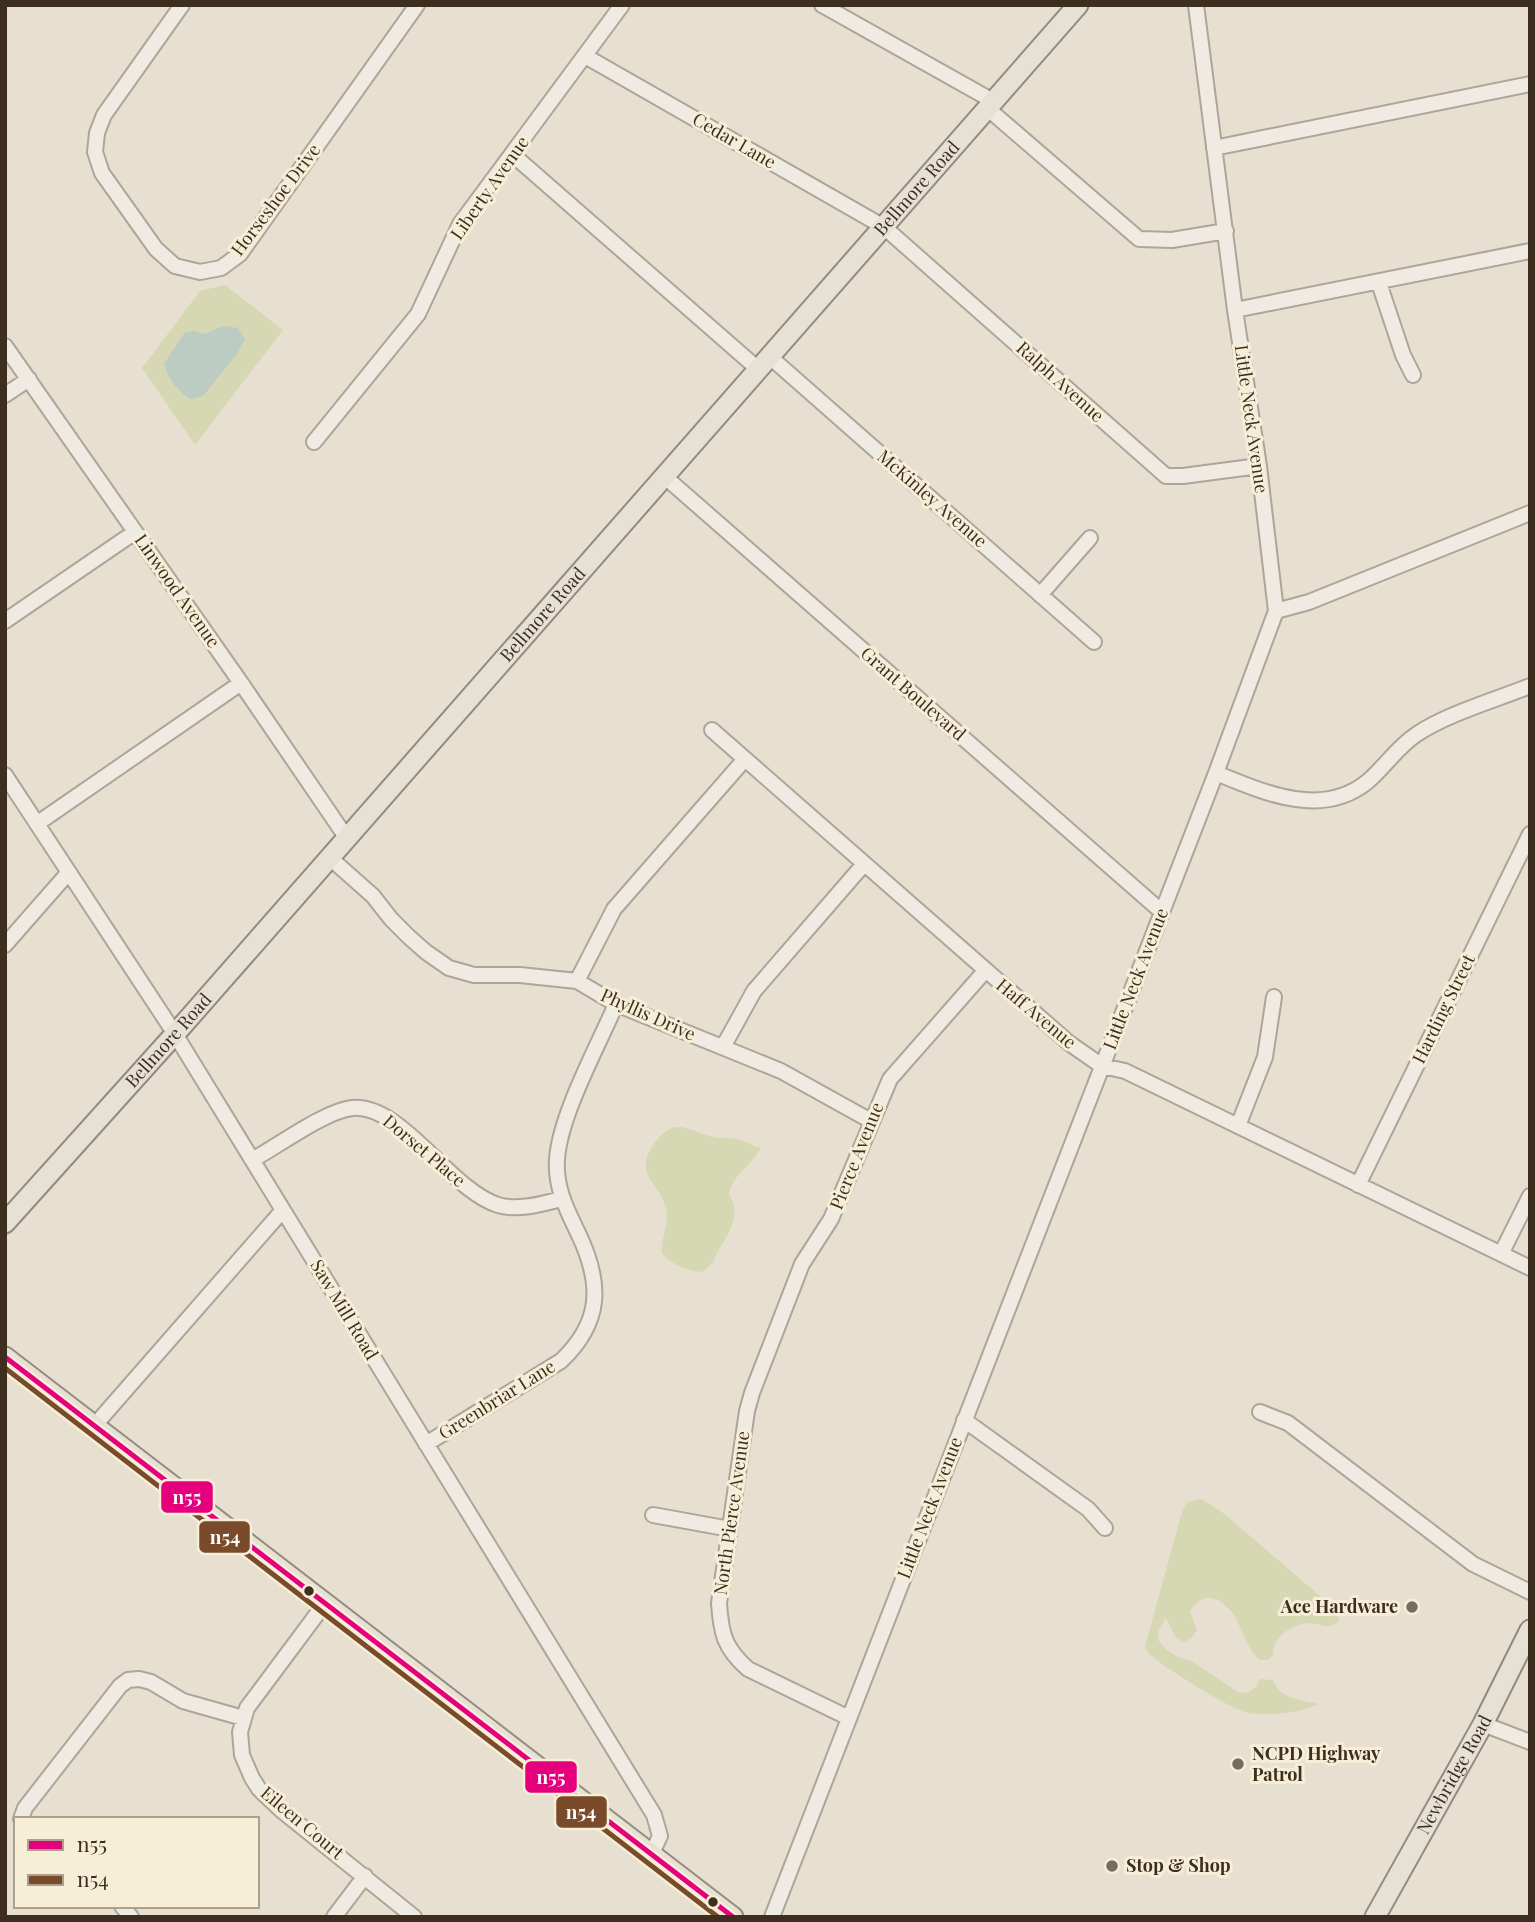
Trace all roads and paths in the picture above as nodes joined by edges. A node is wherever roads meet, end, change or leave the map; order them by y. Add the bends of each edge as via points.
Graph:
1 (182, 5) edge
2 (417, 5) edge
3 (622, 5) edge
4 (822, 5) edge
5 (1077, 5) edge
6 (1196, 5) edge
7 (585, 56) junction
8 (1530, 84) edge
9 (990, 105) junction
10 (1214, 148) junction
11 (512, 154) junction
12 (884, 227) junction
13 (1226, 231) junction
14 (1530, 251) edge
15 (1379, 283) junction
16 (1235, 310) junction
17 (5, 346) edge
18 (763, 363) junction
19 (1413, 375) dead end
20 (29, 379) junction
21 (5, 396) edge
22 (314, 442) dead end
23 (1259, 466) junction
24 (664, 476) junction
25 (1530, 513) edge
26 (135, 532) junction
27 (1090, 538) dead end
28 (1040, 595) junction
29 (1276, 611) junction
30 (5, 621) edge
31 (1094, 642) dead end
32 (241, 683) junction
33 (1530, 685) edge
34 (712, 730) dead end
35 (745, 759) junction
36 (1216, 773) junction
37 (5, 775) edge
38 (38, 823) junction
39 (1530, 834) edge
40 (346, 837) junction
41 (329, 857) junction
42 (864, 864) junction
43 (69, 872) junction
44 (1162, 912) junction
45 (5, 945) edge
46 (985, 971) junction
47 (577, 981) junction
48 (1274, 997) dead end
49 (616, 1004) junction
50 (174, 1034) junction
51 (723, 1047) junction
52 (1102, 1066) junction
53 (871, 1121) junction
54 (1238, 1126) junction
55 (253, 1160) junction
56 (1358, 1185) junction
57 (1530, 1196) edge
58 (561, 1199) junction
59 (283, 1210) junction
60 (5, 1223) edge
61 (1502, 1254) junction
62 (1530, 1268) edge
63 (5, 1357) edge
64 (764, 1365) joint
65 (1260, 1412) dead end
66 (964, 1420) junction
67 (95, 1425) junction
68 (426, 1444) junction
69 (653, 1515) dead end
70 (1105, 1528) dead end
71 (730, 1529) junction
72 (1530, 1592) edge
73 (326, 1602) junction
74 (1530, 1630) edge
75 (243, 1718) junction
76 (849, 1718) junction
77 (1483, 1724) junction
78 (1530, 1742) edge
79 (22, 1817) edge
80 (652, 1853) junction
81 (365, 1876) junction
82 (334, 1917) edge
83 (414, 1917) edge
84 (733, 1917) edge
85 (772, 1917) edge
86 (1374, 1917) edge

1 - 2 street, Horseshoe Drive via 104,115 95,152 102,173 156,250 175,266 200,272 221,268 240,254
3 - 7 street, Liberty Avenue
4 - 9 street
5 - 9 main road, Bellmore Road
6 - 10 street, Little Neck Avenue
7 - 11 street, Liberty Avenue
7 - 12 street, Cedar Lane
8 - 10 street
9 - 12 main road, Bellmore Road
9 - 13 street via 1139,239 1172,240
10 - 13 street, Little Neck Avenue
11 - 18 street, McKinley Avenue
11 - 22 street, Liberty Avenue via 460,224 418,314
12 - 18 main road, Bellmore Road
12 - 23 street, Ralph Avenue via 1166,476
13 - 16 street, Little Neck Avenue
14 - 15 street
15 - 16 street
15 - 19 street
16 - 23 street, Little Neck Avenue
17 - 20 street, Linwood Avenue
18 - 24 main road, Bellmore Road
18 - 28 street, McKinley Avenue
20 - 21 street
20 - 26 street, Linwood Avenue
23 - 29 street, Little Neck Avenue
24 - 40 main road, Bellmore Road
24 - 44 street, Grant Boulevard
25 - 29 street
26 - 30 street
26 - 32 street, Linwood Avenue
27 - 28 street
28 - 31 street, McKinley Avenue
29 - 36 street, Little Neck Avenue
32 - 38 street
32 - 40 street, Linwood Avenue
33 - 36 street via 1418,733 1366,782 1332,799 1288,799
34 - 35 street, Haff Avenue
35 - 42 street, Haff Avenue
35 - 47 street via 614,909
36 - 44 street, Little Neck Avenue
37 - 38 street, Saw Mill Road
38 - 43 street, Saw Mill Road
39 - 56 street, Harding Street
40 - 41 main road, Bellmore Road
41 - 47 street, Phyllis Drive via 426,953 449,968 474,975
41 - 50 main road, Bellmore Road
42 - 46 street, Haff Avenue
42 - 51 street via 754,991
43 - 45 street
43 - 50 street, Saw Mill Road
44 - 52 street, Little Neck Avenue
46 - 52 street, Haff Avenue
46 - 53 street, Pierce Avenue via 890,1079
47 - 49 street, Phyllis Drive
48 - 54 street via 1265,1057
49 - 51 street, Phyllis Drive
49 - 58 street, Greenbriar Lane via 558,1144
50 - 55 street, Saw Mill Road
50 - 60 main road, Bellmore Road
51 - 53 street, Phyllis Drive via 781,1071
52 - 54 street, Haff Avenue via 1125,1071
52 - 66 street, Little Neck Avenue
53 - 64 street, Pierce Avenue via 831,1219 802,1264
54 - 56 street, Haff Avenue
55 - 58 street, Dorset Place via 330,1115 353,1108 372,1110 404,1131 476,1195 498,1205 531,1207
55 - 59 street, Saw Mill Road
56 - 61 street, Haff Avenue
57 - 61 street
58 - 68 street, Greenbriar Lane via 592,1265 596,1293 588,1327 561,1361
59 - 67 street
59 - 68 street, Saw Mill Road
61 - 62 street, Haff Avenue
63 - 67 main road
64 - 71 street, North Pierce Avenue via 747,1411
65 - 72 street via 1288,1423 1473,1564
66 - 70 street via 1087,1509
66 - 76 street, Little Neck Avenue
67 - 73 main road
68 - 80 street, Saw Mill Road via 654,1815 660,1836
69 - 71 street
71 - 76 street, North Pierce Avenue via 719,1603 728,1647 748,1669
73 - 75 street, Eileen Court via 253,1698
73 - 80 main road
74 - 77 main road, Newbridge Road
75 - 79 street via 183,1701 151,1682 128,1680
75 - 81 street, Eileen Court via 242,1755 259,1789
76 - 85 street, Little Neck Avenue
77 - 78 street
77 - 86 main road, Newbridge Road
80 - 84 main road
81 - 82 street
81 - 83 street, Eileen Court

